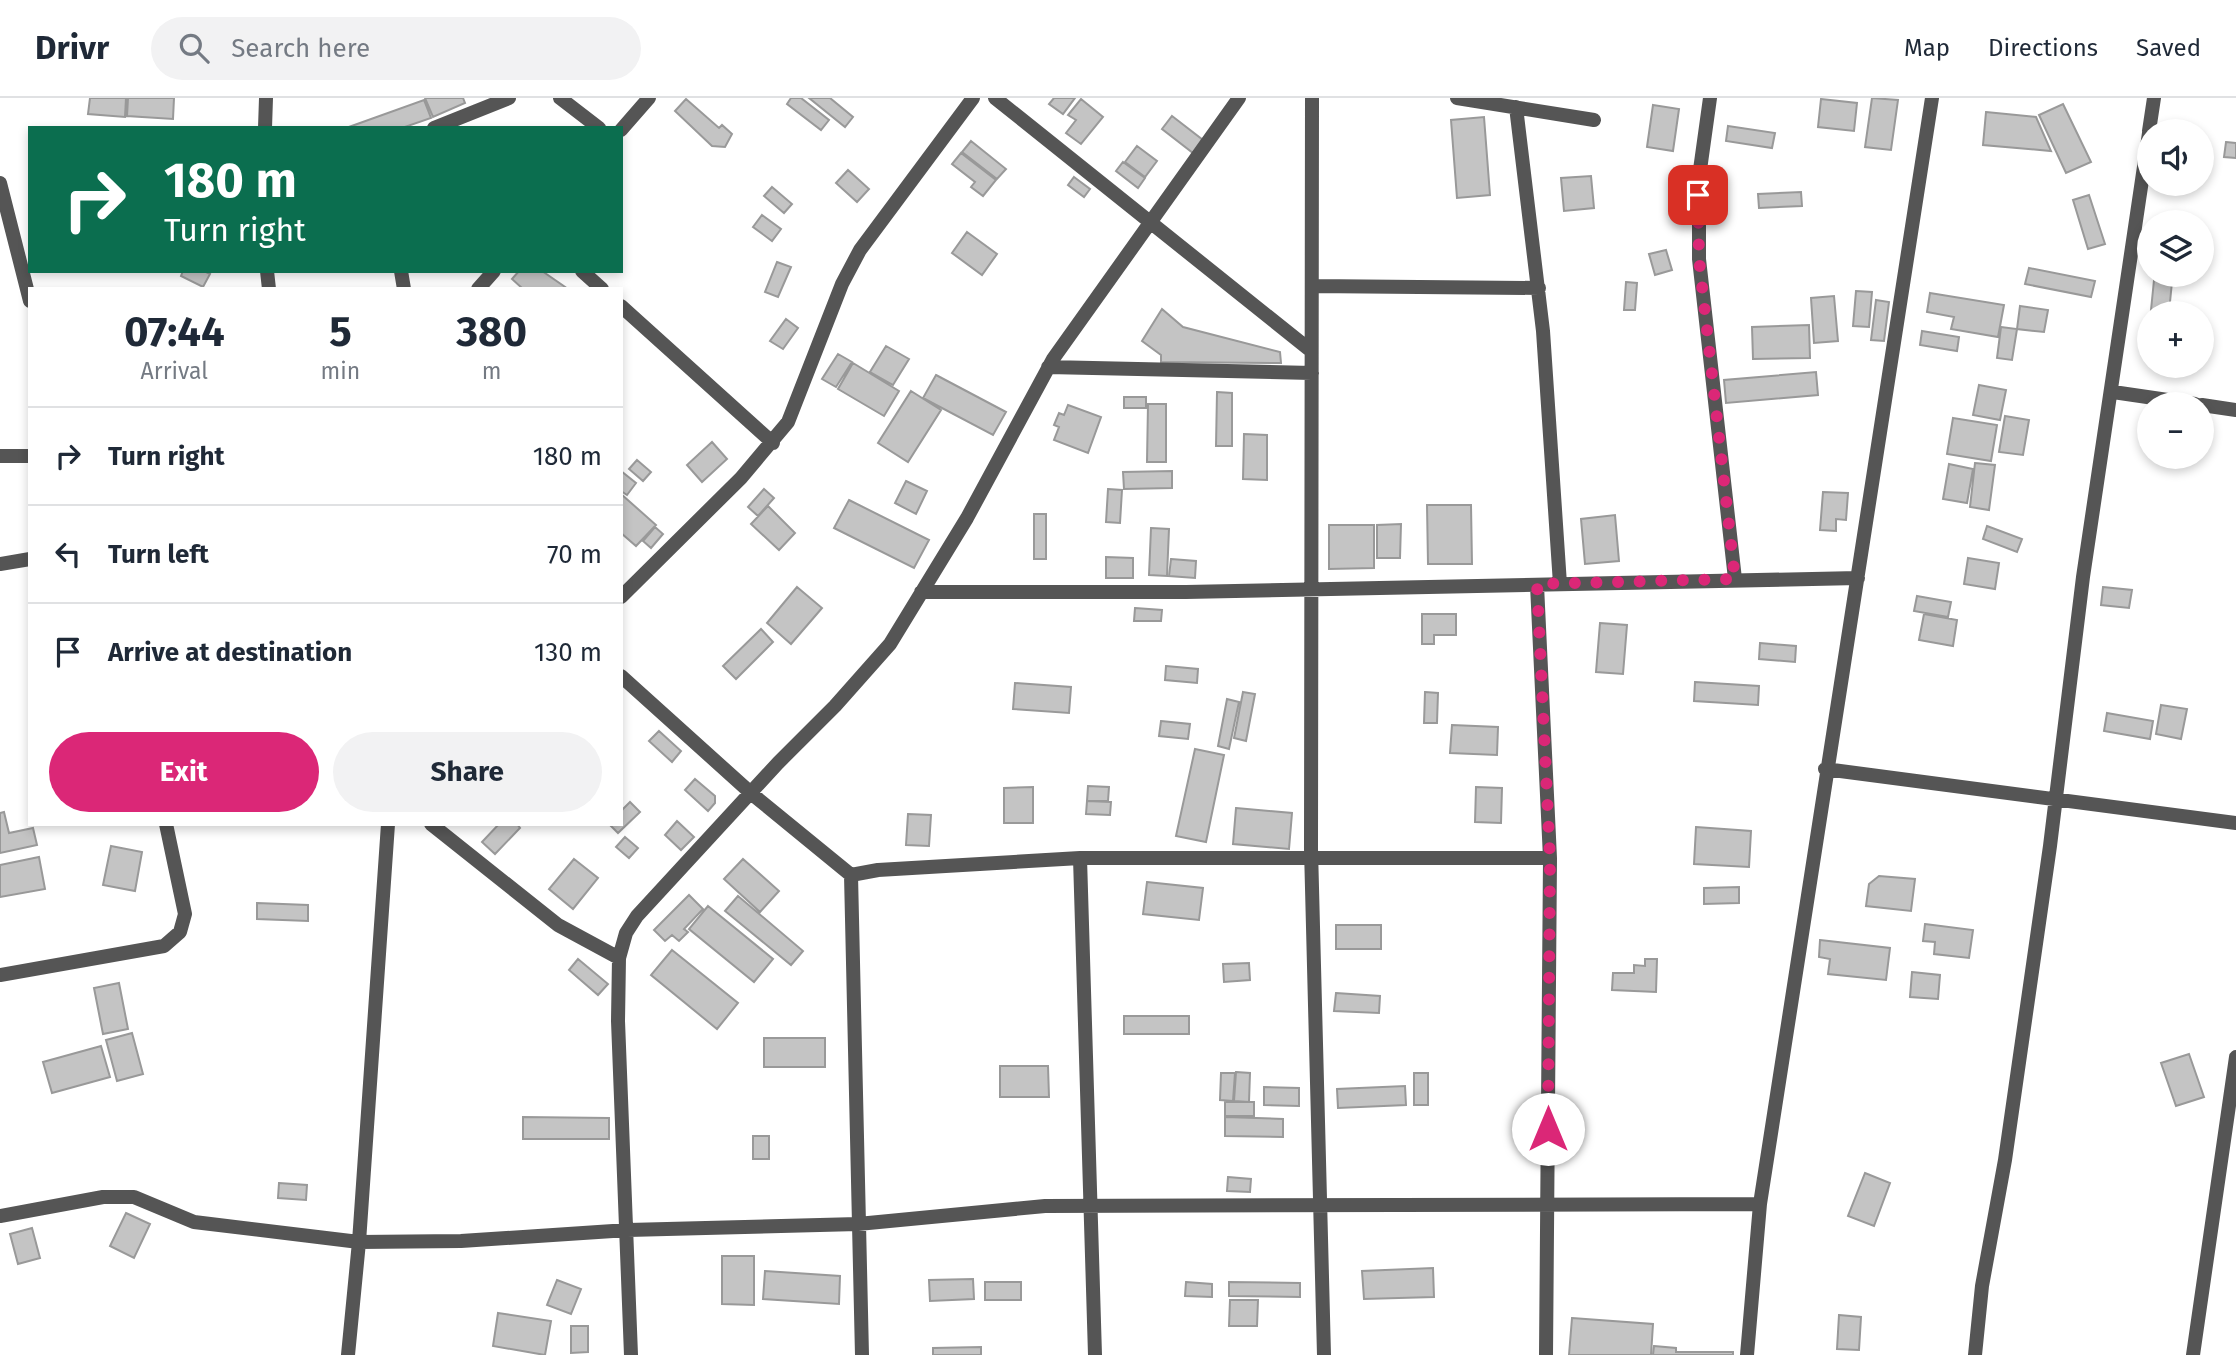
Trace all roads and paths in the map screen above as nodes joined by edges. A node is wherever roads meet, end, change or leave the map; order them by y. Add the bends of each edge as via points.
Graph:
1 (266, 98) edge
2 (509, 98) edge
3 (560, 98) edge
4 (649, 98) edge
5 (973, 98) edge
6 (995, 98) edge
7 (1239, 98) edge
8 (1312, 98) edge
9 (1457, 98) edge
10 (1710, 98) edge
11 (1932, 98) edge
12 (2154, 98) edge
13 (1516, 107) junction
14 (2151, 119) edge
15 (1594, 120) dead end
16 (265, 126) edge
17 (440, 126) edge
18 (596, 126) edge
19 (623, 128) edge
20 (0, 183) edge
21 (2140, 196) edge
22 (1151, 222) junction
23 (492, 273) edge
24 (584, 273) edge
25 (1312, 286) junction
26 (480, 287) edge
27 (600, 287) edge
28 (1539, 288) junction
29 (28, 293) edge
30 (623, 308) edge
31 (1310, 350) junction
32 (1048, 367) junction
33 (1312, 373) junction
34 (2113, 392) junction
35 (2137, 396) edge
36 (2214, 407) edge
37 (2236, 410) edge
38 (774, 443) junction
39 (0, 456) edge
40 (28, 456) edge
41 (28, 559) edge
42 (0, 564) edge
43 (1858, 578) junction
44 (1735, 579) junction
45 (1537, 584) junction
46 (1560, 584) junction
47 (1311, 590) junction
48 (921, 592) junction
49 (623, 595) edge
50 (623, 678) edge
51 (1825, 769) junction
52 (752, 794) junction
53 (2056, 800) junction
54 (2236, 823) edge
55 (166, 826) edge
56 (388, 826) edge
57 (434, 826) edge
58 (1080, 858) junction
59 (1311, 858) junction
60 (1550, 858) junction
61 (851, 874) junction
62 (619, 958) junction
63 (0, 975) edge
64 (2236, 1056) edge
65 (1760, 1204) junction
66 (1319, 1205) junction
67 (1549, 1205) junction
68 (1090, 1206) junction
69 (0, 1216) edge
70 (858, 1224) junction
71 (628, 1230) junction
72 (359, 1242) junction
73 (348, 1355) edge
74 (631, 1355) edge
75 (862, 1355) edge
76 (1095, 1355) edge
77 (1324, 1355) edge
78 (1546, 1355) edge
79 (1747, 1355) edge
80 (1975, 1355) edge
81 (2193, 1355) edge

1 - 16 street
2 - 17 street
3 - 18 street
4 - 19 street
5 - 38 street via 860,250 788,422
6 - 22 street
7 - 22 street
8 - 25 street
9 - 13 street
10 - 44 street via 1699,177 1698,237
11 - 43 street
12 - 14 street
13 - 15 street
13 - 28 street
20 - 29 street
21 - 34 street
22 - 31 street
22 - 32 street
23 - 26 street
24 - 27 street
25 - 28 street
25 - 31 street
28 - 46 street
30 - 38 street
31 - 33 street
32 - 33 street
32 - 48 street via 967,518
33 - 47 street
34 - 35 street
34 - 53 street via 2083,577
36 - 37 street
38 - 49 street
39 - 40 street
41 - 42 street
43 - 44 street
43 - 51 street
44 - 46 street
45 - 46 street
45 - 47 street
45 - 60 street
47 - 48 street
47 - 59 street
48 - 52 street via 890,644
50 - 52 street
51 - 53 street
51 - 65 street
52 - 61 street
52 - 62 street via 637,916
53 - 54 street
53 - 80 street
55 - 63 street via 185,914 180,932 164,946
56 - 72 street
57 - 62 street via 558,925
58 - 59 street
58 - 61 street
58 - 68 street
59 - 60 street
59 - 66 street
60 - 67 street
61 - 70 street
62 - 71 street
64 - 81 street
65 - 67 street
65 - 79 street
66 - 67 street
66 - 68 street
66 - 77 street
67 - 78 street
68 - 70 street
68 - 76 street
69 - 72 street via 103,1197 134,1197 194,1222
70 - 71 street
70 - 75 street
71 - 72 street via 461,1241
71 - 74 street
72 - 73 street

